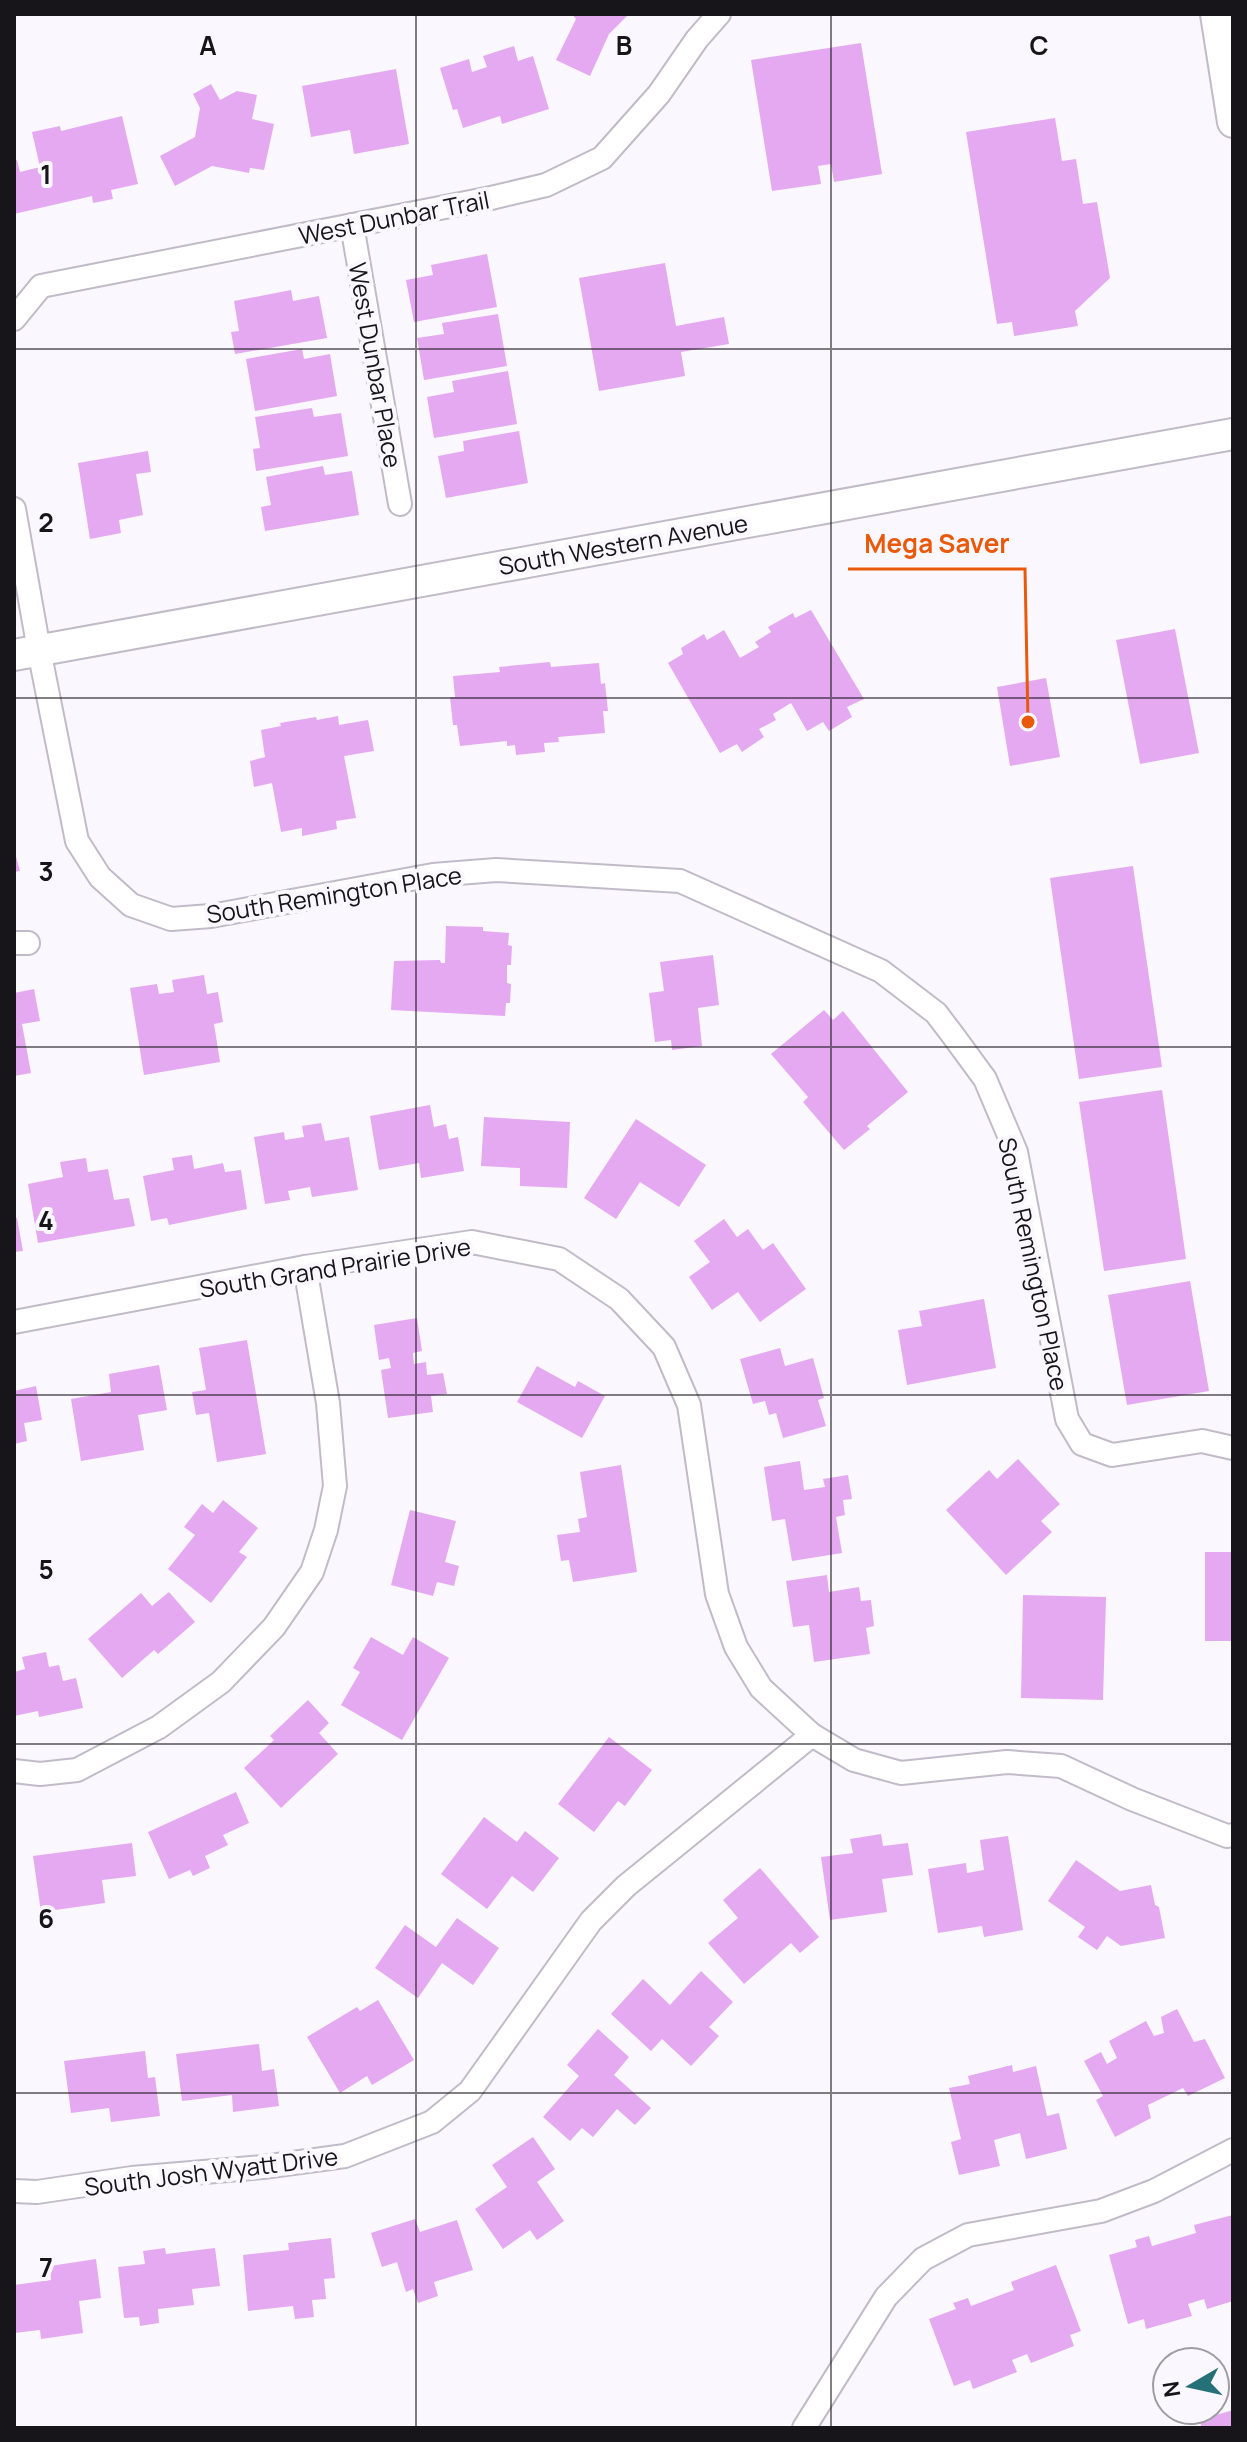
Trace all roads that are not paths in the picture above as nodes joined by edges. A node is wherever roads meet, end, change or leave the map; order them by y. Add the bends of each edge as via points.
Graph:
1 (719, 14) edge
2 (1216, 14) edge
3 (1233, 122) edge
4 (352, 225) junction
5 (14, 319) edge
6 (1233, 434) edge
7 (400, 504) dead end
8 (14, 509) edge
9 (26, 652) edge
10 (305, 1267) junction
11 (14, 1322) edge
12 (1233, 1448) edge
13 (812, 1735) junction
14 (14, 1771) edge
15 (1233, 1835) edge
16 (1233, 2150) edge
17 (14, 2191) edge
18 (804, 2428) edge

1 - 4 street, West Dunbar Trail via 602,158 546,185
2 - 3 main road
4 - 5 street, West Dunbar Trail via 41,286
4 - 7 street, West Dunbar Place
6 - 9 main road, South Western Avenue
8 - 9 street
9 - 12 street, South Remington Place via 77,841 100,877 131,905 171,919 211,916 433,875 496,870 680,881 881,971 936,1013 985,1079 1016,1152 1067,1419 1082,1444 1112,1455 1202,1441
10 - 11 street, South Grand Prairie Drive
10 - 13 street, South Grand Prairie Drive via 472,1242 559,1259 619,1299 664,1347 689,1405 717,1594 736,1647 761,1688
10 - 14 street via 328,1403 335,1486 312,1572 274,1627 221,1682 159,1727 77,1770
13 - 15 street, South Grand Prairie Drive via 854,1760 901,1773 1007,1762 1061,1766 1132,1799
13 - 17 street, South Josh Wyatt Drive via 626,1886 591,1921 470,2091 432,2122 345,2156
16 - 18 street via 1154,2191 1101,2211 968,2235 923,2259 886,2297

